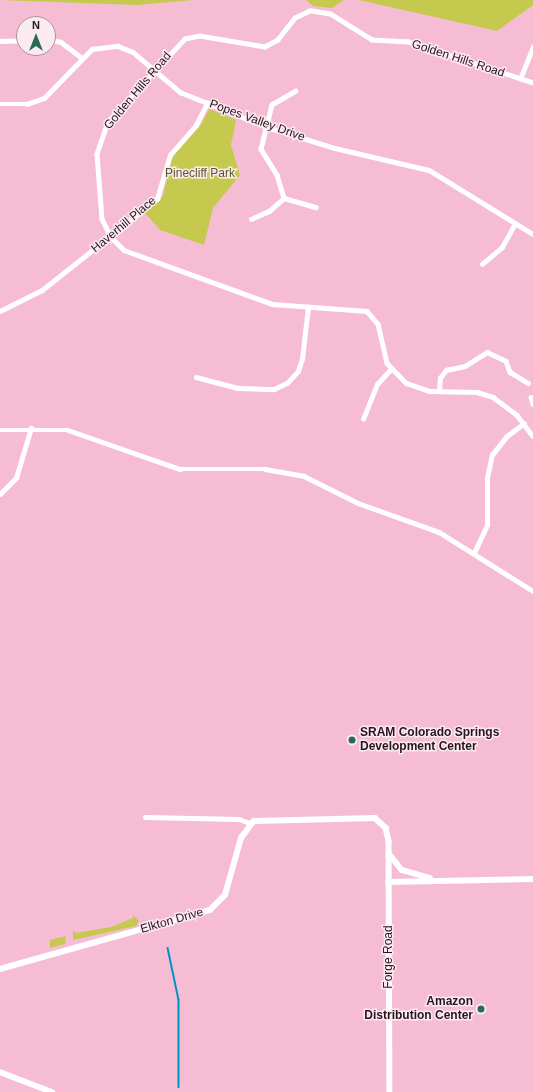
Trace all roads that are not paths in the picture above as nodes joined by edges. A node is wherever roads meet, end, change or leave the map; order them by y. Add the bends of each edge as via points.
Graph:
1 (16, 40) edge
2 (0, 41) edge
3 (56, 41) edge
4 (533, 46) edge
5 (82, 58) junction
6 (154, 71) junction
7 (520, 79) junction
8 (533, 83) edge
9 (296, 91) dead end
10 (0, 104) edge
11 (207, 104) junction
12 (264, 126) junction
13 (284, 198) junction
14 (316, 207) dead end
15 (251, 218) dead end
16 (514, 225) junction
17 (533, 234) edge
18 (110, 237) junction
19 (482, 264) dead end
20 (308, 307) junction
21 (0, 312) edge
22 (391, 369) junction
23 (196, 377) dead end
24 (528, 383) dead end
25 (439, 391) junction
26 (531, 397) dead end
27 (533, 404) edge
28 (363, 419) dead end
29 (524, 423) junction
30 (31, 428) junction
31 (0, 430) edge
32 (533, 436) edge
33 (0, 494) edge
34 (474, 554) junction
35 (533, 591) edge
36 (145, 817) dead end
37 (250, 823) junction
38 (389, 852) junction
39 (533, 879) edge
40 (454, 880) junction
41 (388, 882) junction
42 (0, 968) edge
43 (0, 1072) edge
44 (52, 1092) edge
45 (390, 1092) edge

1 - 2 street
3 - 5 street
4 - 7 street
5 - 6 street, Popes Valley Drive via 97,47 118,46 133,52
5 - 10 street, Popes Valley Drive via 49,96 28,104
6 - 7 street, Golden Hills Road via 189,37 200,36 265,47 278,40 299,15 319,10 372,40 408,42
6 - 11 street, Popes Valley Drive via 176,90
6 - 18 street, Golden Hills Road via 108,122 99,143 101,212
7 - 8 street, Golden Hills Road
9 - 12 street via 272,105
11 - 12 street, Popes Valley Drive
11 - 18 street, Haverhill Place via 196,125 170,155 157,199
12 - 13 street via 262,154 277,175
12 - 16 street, Popes Valley Drive via 335,148 430,170
13 - 14 street
13 - 15 street via 269,211
16 - 17 street, Popes Valley Drive
16 - 19 street via 502,247
18 - 20 street via 132,254 264,301
18 - 21 street, Haverhill Place via 42,290
20 - 22 street via 362,309 371,313 378,324 381,348
20 - 23 street via 302,359 298,371 287,383 274,388 238,388
22 - 25 street via 411,386
22 - 28 street via 377,384
24 - 25 street via 510,372 506,361 487,352 465,366 446,370 440,378
25 - 29 street via 485,394 505,404
26 - 27 street
29 - 32 street
29 - 34 street via 507,436 492,455 487,478 487,524
30 - 31 street
30 - 33 street via 16,478
30 - 34 street via 82,433 180,468 289,472 358,503 424,525
34 - 35 street
36 - 37 street via 239,819
37 - 38 street, Forge Road via 266,818 369,817 383,823 388,833
37 - 42 street, Elkton Drive via 240,838 225,895 210,910
38 - 40 street via 394,864 407,873
38 - 41 street, Forge Road
39 - 40 street
40 - 41 street
41 - 45 street, Forge Road
43 - 44 street

